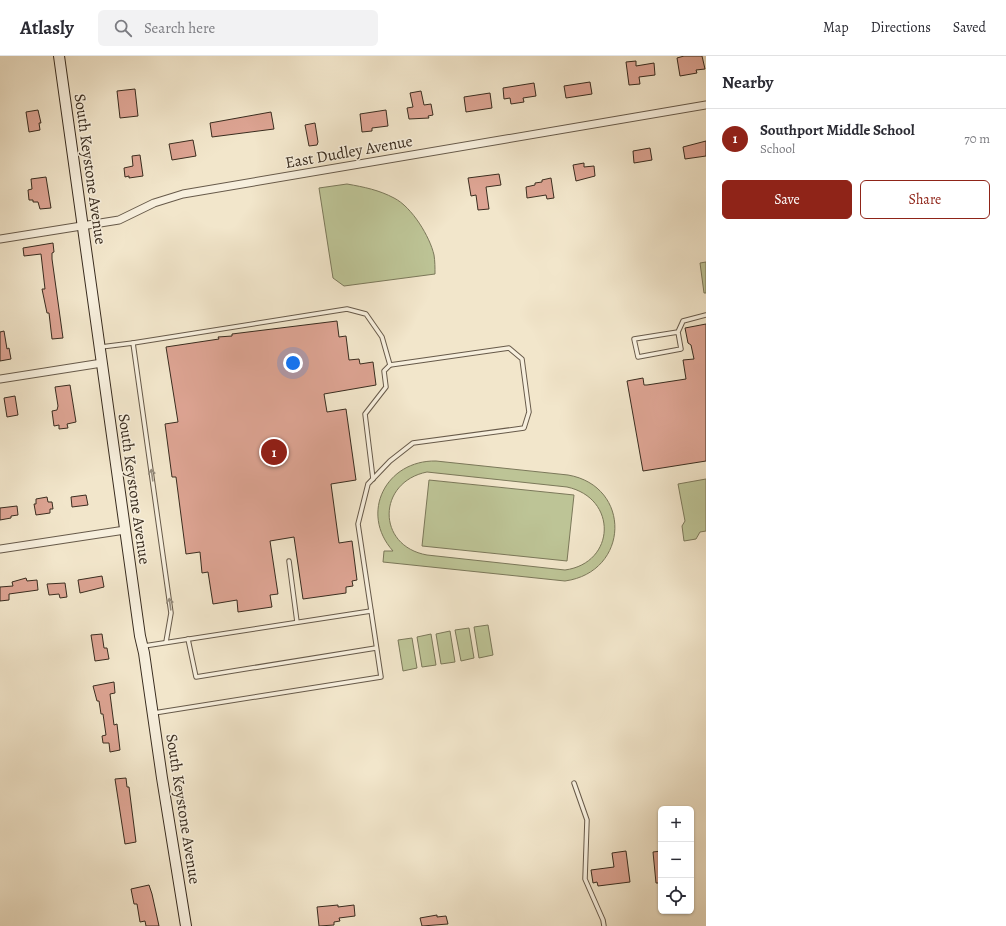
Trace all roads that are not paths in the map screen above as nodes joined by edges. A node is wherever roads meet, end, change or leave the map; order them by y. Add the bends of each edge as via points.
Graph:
1 (59, 56) edge
2 (706, 105) edge
3 (82, 226) junction
4 (0, 239) edge
5 (706, 315) edge
6 (678, 332) junction
7 (133, 343) junction
8 (100, 348) junction
9 (102, 363) junction
10 (390, 364) junction
11 (0, 379) edge
12 (373, 479) junction
13 (125, 530) junction
14 (0, 549) edge
15 (289, 561) dead end
16 (371, 611) junction
17 (297, 622) junction
18 (188, 639) junction
19 (166, 642) junction
20 (142, 646) junction
21 (376, 648) junction
22 (153, 713) junction
23 (574, 783) dead end
24 (186, 926) edge
25 (604, 926) edge

1 - 3 main road, South Keystone Avenue
2 - 3 street, East Dudley Avenue via 183,194 154,203 119,220
3 - 4 street, East Dudley Avenue
3 - 8 main road, South Keystone Avenue
5 - 6 lane via 683,321
6 - 6 lane via 634,340 638,357 681,349
7 - 8 lane
7 - 10 lane via 347,309 366,314 382,337
19 -> 7 lane via 171,613
8 - 9 main road, South Keystone Avenue
9 - 11 street
9 - 13 main road, South Keystone Avenue
10 - 12 lane via 384,371 386,387 365,414
10 - 12 lane via 509,348 522,359 529,412 524,428 413,443 390,461
12 - 16 lane via 368,484 358,524
13 - 14 street
13 - 20 main road, South Keystone Avenue
15 - 17 lane
16 - 17 lane
16 - 21 lane
17 - 18 lane
18 - 19 lane
18 - 21 lane via 196,677
19 - 20 lane
20 - 22 main road, South Keystone Avenue
21 - 22 lane via 381,678
22 - 24 main road, South Keystone Avenue
23 - 25 lane via 586,820 585,879

